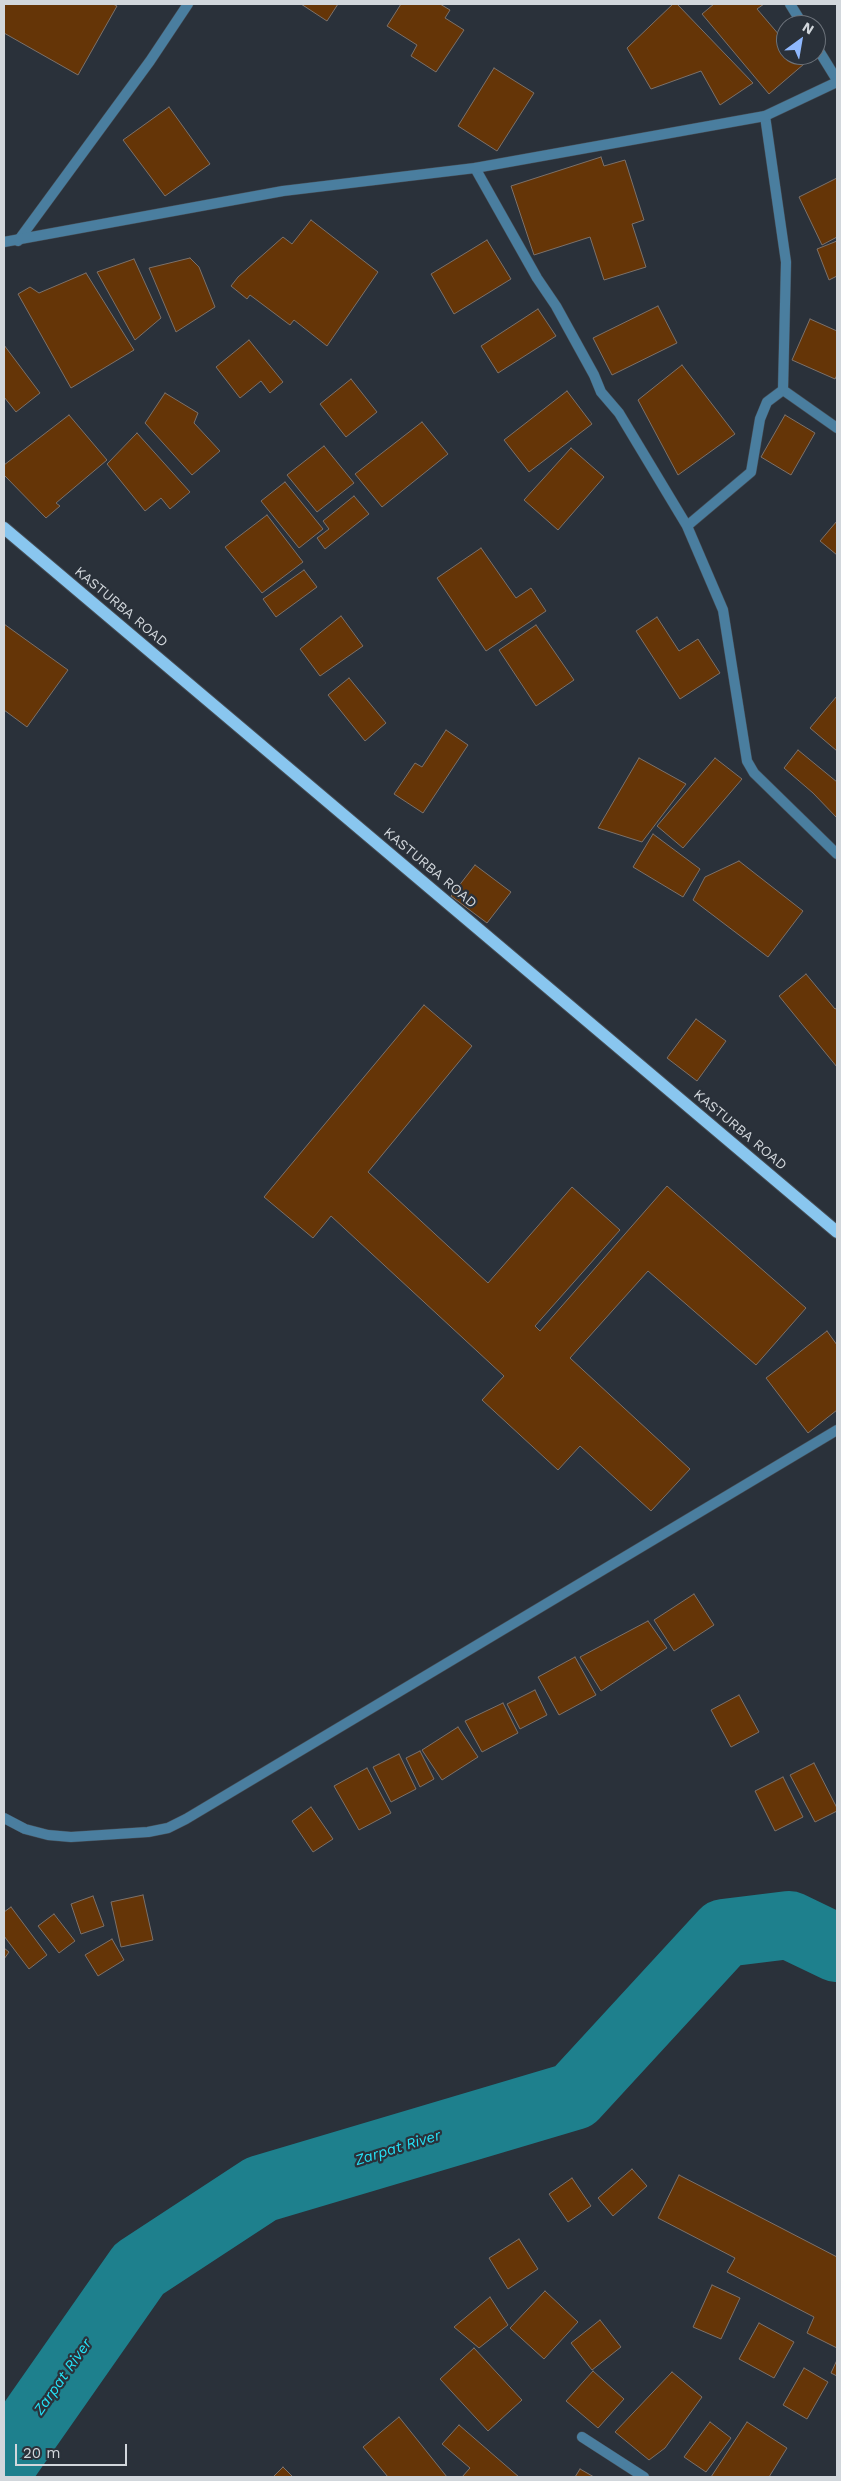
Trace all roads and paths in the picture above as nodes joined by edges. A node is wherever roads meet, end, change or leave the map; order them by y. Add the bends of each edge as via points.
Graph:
1 (188, 4) edge
2 (790, 4) edge
3 (797, 15) edge
4 (826, 63) edge
5 (837, 81) edge
6 (765, 116) junction
7 (475, 168) junction
8 (18, 241) junction
9 (4, 242) edge
10 (783, 390) junction
11 (837, 428) edge
12 (687, 526) junction
13 (4, 528) edge
14 (837, 854) edge
15 (837, 1232) edge
16 (837, 1430) edge
17 (4, 1818) edge
18 (582, 2438) dead end
19 (644, 2477) edge

1 - 8 street
2 - 3 street
4 - 5 street
5 - 6 street
6 - 7 street
6 - 10 street via 786,262
7 - 8 street via 284,191
7 - 12 street via 556,306 601,392 619,413
8 - 9 street
10 - 11 street
10 - 12 street via 767,402 760,419 751,472
12 - 14 street via 723,610 747,761 754,772
13 - 15 main road, KASTURBA ROAD
16 - 17 street via 186,1820 148,1832 72,1837 33,1831
18 - 19 street

